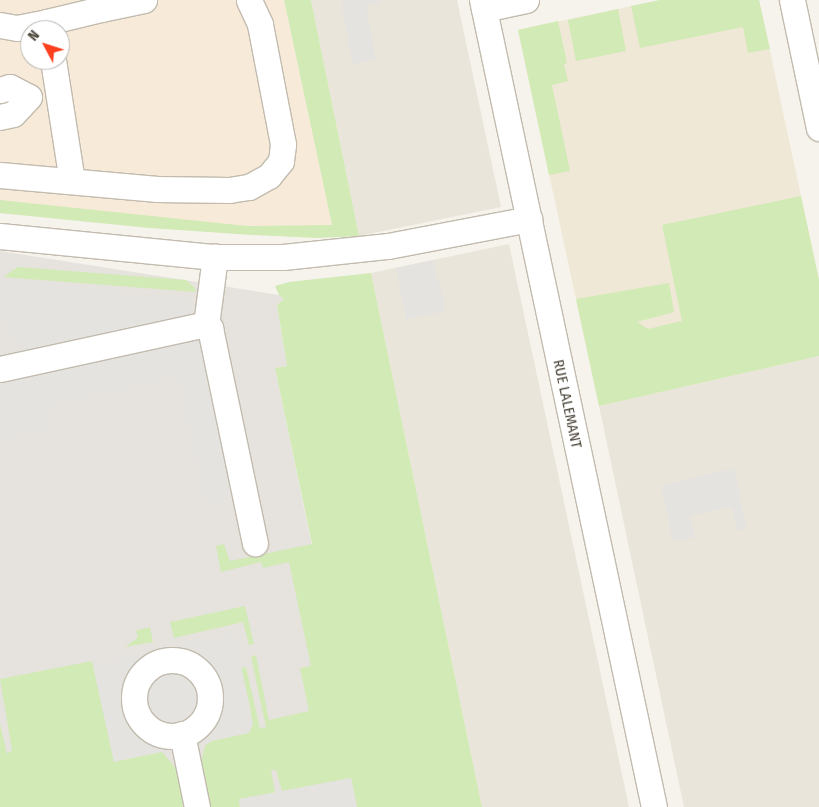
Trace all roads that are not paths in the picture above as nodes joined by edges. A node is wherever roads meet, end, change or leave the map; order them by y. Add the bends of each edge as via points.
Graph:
1 (144, 0) edge
2 (249, 0) edge
3 (526, 0) edge
4 (792, 0) edge
5 (483, 4) edge
6 (100, 5) edge
7 (62, 20) edge
8 (0, 24) edge
9 (20, 28) edge
10 (55, 70) edge
11 (0, 90) edge
12 (58, 91) junction
13 (29, 97) junction
14 (0, 117) edge
15 (819, 128) edge
16 (0, 175) edge
17 (72, 181) junction
18 (529, 219) junction
19 (0, 236) edge
20 (215, 257) junction
21 (206, 325) junction
22 (0, 369) edge
23 (255, 543) dead end
24 (182, 734) dead end
25 (197, 807) edge
26 (654, 807) edge

1 - 6 street
2 - 17 street via 260,24 278,112 282,144 277,169 260,182 229,190 157,189
3 - 5 street
4 - 15 street
5 - 18 street, RUE LALEMANT
6 - 7 street
8 - 9 street
10 - 12 street
11 - 13 street via 10,88
12 - 13 street
12 - 17 street
13 - 14 street via 13,114
16 - 17 street
18 - 20 street via 361,249 291,256
18 - 26 street, RUE LALEMANT
19 - 20 street
20 - 21 street
21 - 22 street
21 - 23 street via 213,333
24 - 25 street

